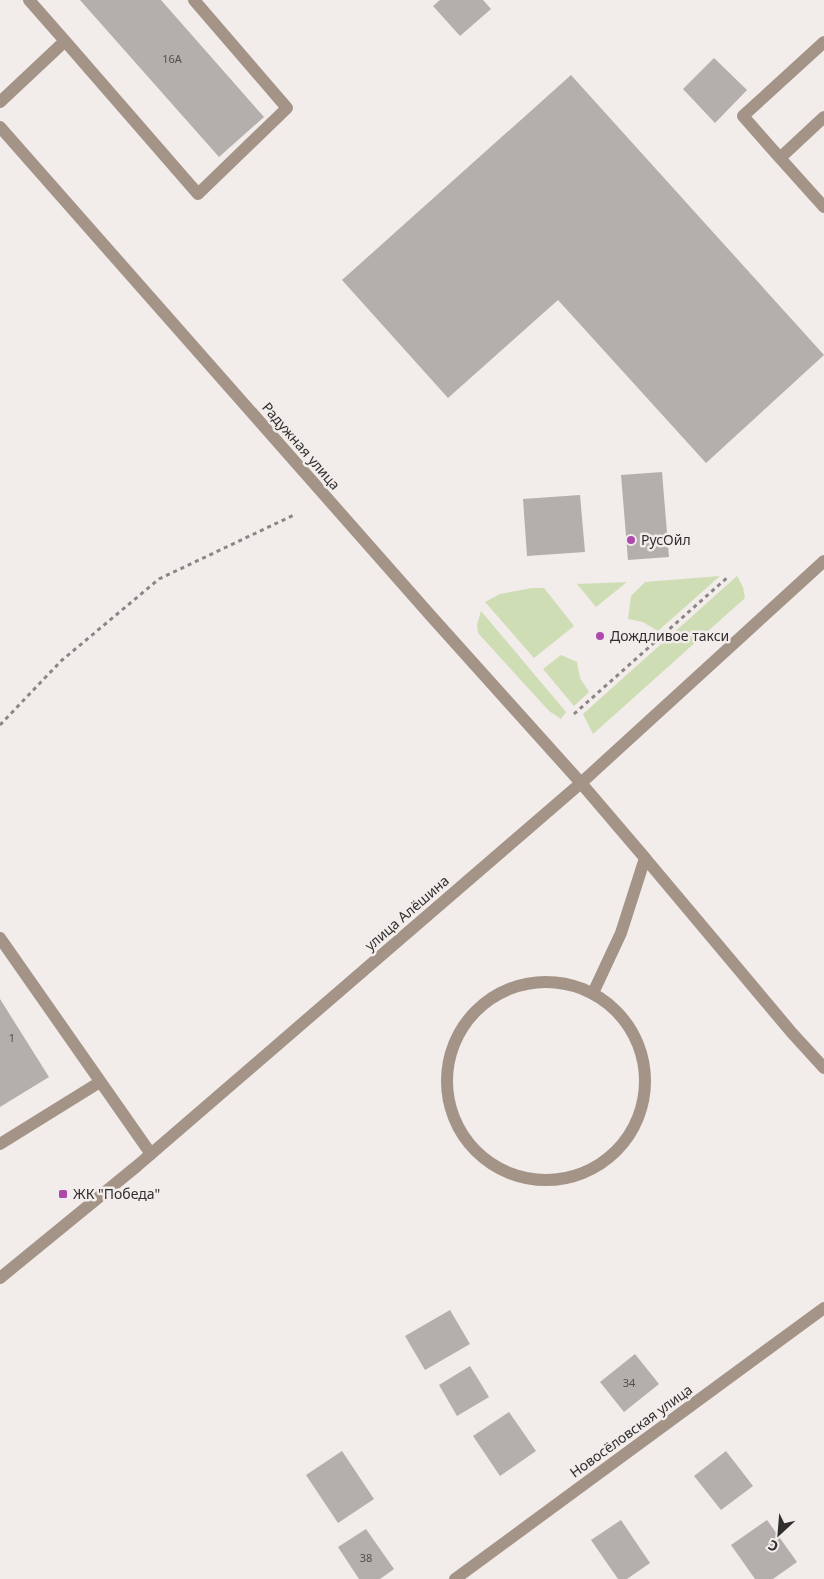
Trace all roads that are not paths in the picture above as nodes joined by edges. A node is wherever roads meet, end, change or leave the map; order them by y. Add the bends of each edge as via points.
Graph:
1 (29, 0) edge
2 (194, 0) edge
3 (65, 41) junction
4 (824, 42) edge
5 (0, 102) edge
6 (824, 117) edge
7 (0, 128) edge
8 (780, 158) junction
9 (824, 207) edge
10 (824, 561) edge
11 (581, 783) junction
12 (645, 858) junction
13 (0, 938) edge
14 (593, 993) junction
15 (824, 1068) edge
16 (100, 1082) junction
17 (0, 1144) edge
18 (151, 1154) junction
19 (0, 1278) edge
20 (824, 1308) edge
21 (455, 1579) edge

1 - 3 street
2 - 3 street via 287,108 198,194
3 - 5 street
4 - 8 street via 743,116
6 - 8 street
7 - 11 street, Радужная улица
8 - 9 street
10 - 11 street, улица Алёшина
11 - 12 street, Радужная улица
11 - 18 street, улица Алёшина
12 - 14 street via 621,933
12 - 15 street, Радужная улица
13 - 16 street
14 - 14 street via 560,982 526,983 494,996 468,1019 451,1049 446,1083 453,1117 471,1146 498,1168 528,1179 559,1180 589,1171 615,1153 634,1128 644,1099 645,1068 636,1038 618,1012
16 - 17 street
16 - 18 street
18 - 19 street, улица Алёшина
20 - 21 street, Новосёловская улица

